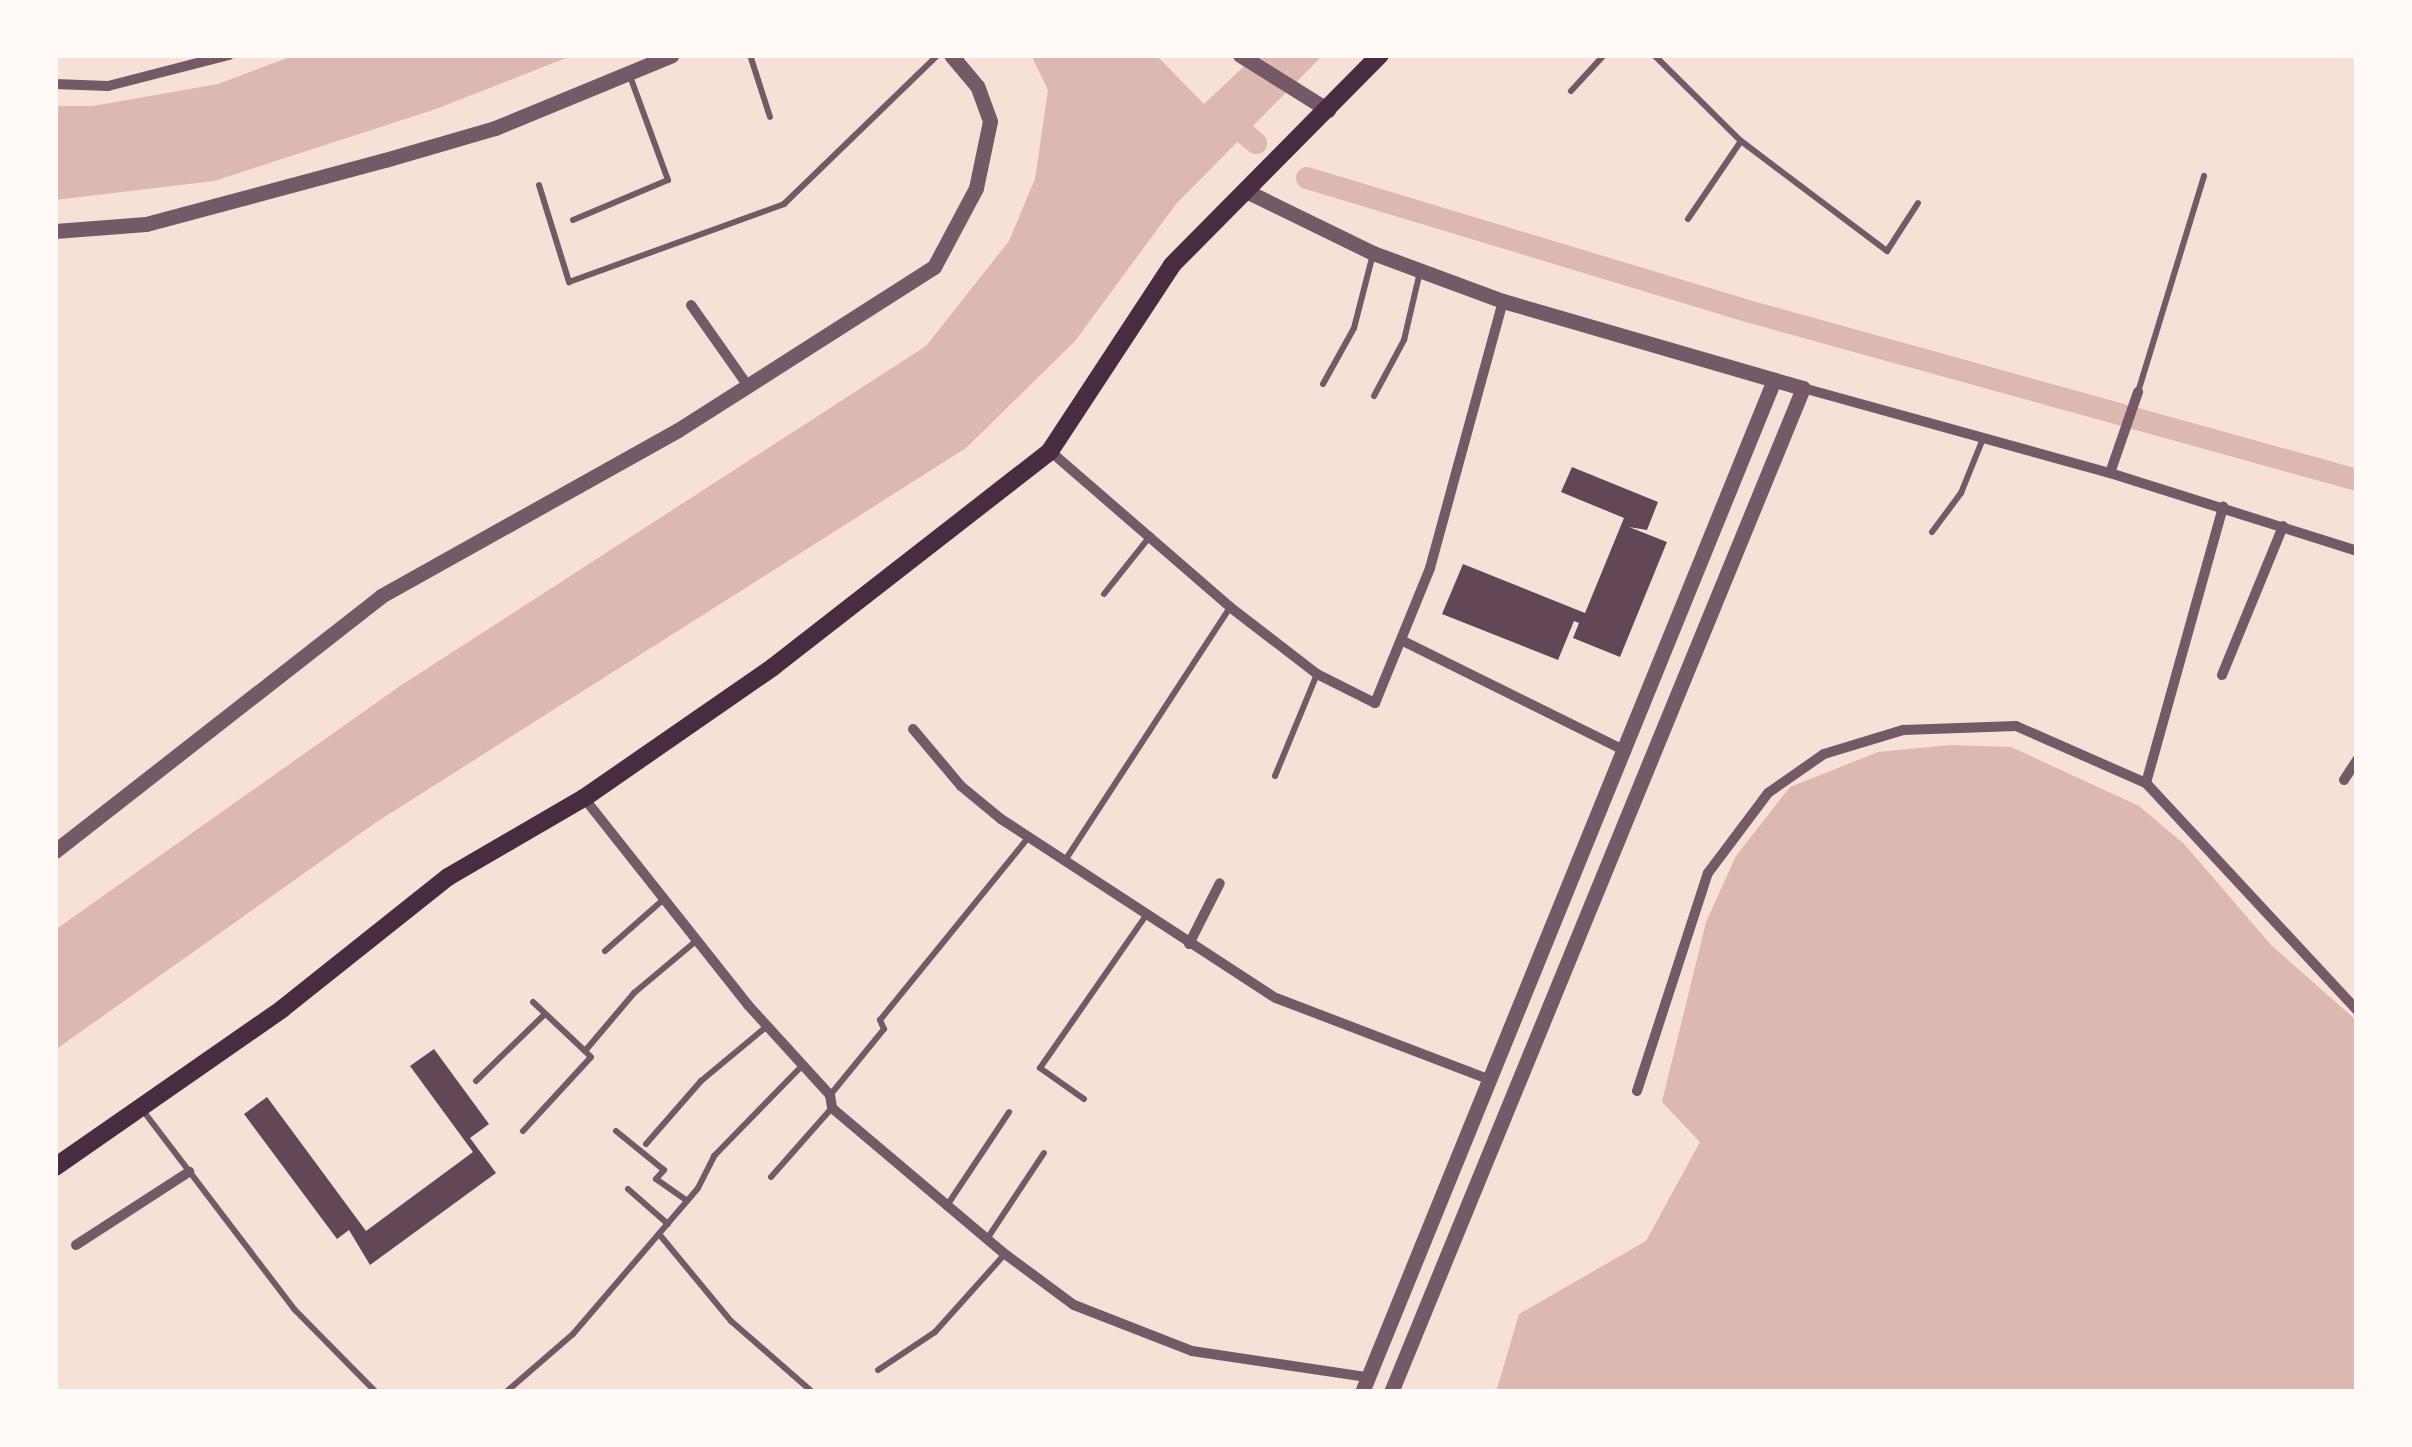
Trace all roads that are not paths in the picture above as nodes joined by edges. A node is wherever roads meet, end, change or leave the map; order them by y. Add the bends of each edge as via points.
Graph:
1 (228, 55) edge
2 (672, 55) edge
3 (750, 55) edge
4 (938, 55) edge
5 (951, 55) edge
6 (1240, 55) edge
7 (1380, 55) edge
8 (1604, 55) edge
9 (1654, 55) edge
10 (628, 70) junction
11 (55, 84) edge
12 (1572, 91) dead end
13 (1328, 110) junction
14 (770, 117) dead end
15 (1741, 141) junction
16 (2204, 176) dead end
17 (539, 184) dead end
18 (1248, 192) junction
19 (1918, 203) dead end
20 (1688, 219) dead end
21 (572, 220) dead end
22 (55, 232) edge
23 (1374, 253) junction
24 (1420, 270) junction
25 (1503, 301) junction
26 (690, 305) dead end
27 (1774, 380) junction
28 (1322, 384) dead end
29 (748, 386) junction
30 (1802, 388) junction
31 (2138, 392) joint
32 (1374, 396) dead end
33 (1982, 441) junction
34 (1050, 451) junction
35 (2110, 473) junction
36 (2223, 507) junction
37 (2284, 526) junction
38 (1932, 532) dead end
39 (1151, 534) junction
40 (2357, 551) edge
41 (1104, 594) dead end
42 (1230, 607) junction
43 (1401, 640) junction
44 (1317, 674) junction
45 (2222, 674) dead end
46 (914, 729) dead end
47 (1626, 751) junction
48 (2357, 760) edge
49 (1275, 776) dead end
50 (2344, 780) dead end
51 (2146, 783) junction
52 (584, 798) junction
53 (1028, 838) junction
54 (55, 851) edge
55 (1064, 862) junction
56 (1220, 882) dead end
57 (664, 900) junction
58 (1146, 917) junction
59 (696, 941) junction
60 (1189, 944) junction
61 (605, 951) dead end
62 (533, 1002) dead end
63 (2357, 1010) edge
64 (545, 1014) junction
65 (766, 1027) junction
66 (585, 1051) junction
67 (801, 1067) junction
68 (1491, 1080) junction
69 (476, 1081) dead end
70 (1637, 1091) dead end
71 (830, 1095) junction
72 (1084, 1099) dead end
73 (140, 1108) junction
74 (832, 1108) junction
75 (1009, 1112) dead end
76 (523, 1131) dead end
77 (616, 1132) dead end
78 (646, 1144) dead end
79 (1044, 1153) dead end
80 (55, 1167) edge
81 (189, 1172) junction
82 (772, 1177) dead end
83 (628, 1190) dead end
84 (687, 1202) junction
85 (946, 1207) junction
86 (668, 1224) junction
87 (659, 1234) junction
88 (987, 1240) junction
89 (76, 1245) dead end
90 (1004, 1254) junction
91 (878, 1370) dead end
92 (1365, 1384) edge
93 (810, 1390) edge
94 (376, 1392) edge
95 (506, 1392) edge
96 (1391, 1392) edge

1 - 11 street via 108,86
2 - 10 street
3 - 14 lane
4 - 17 lane via 784,204 569,282
5 - 29 street via 977,86 990,121 976,188 934,267
6 - 13 street
7 - 13 main road
8 - 12 lane
9 - 15 lane
10 - 21 lane via 668,180
10 - 22 street via 496,128 385,160 146,224
13 - 18 main road
15 - 19 lane via 1887,250
15 - 20 lane
16 - 31 lane
18 - 23 street
18 - 34 main road via 1172,265
23 - 24 street
23 - 28 lane via 1354,328
24 - 25 street
24 - 32 lane via 1404,340
25 - 27 street
25 - 43 street via 1430,568
26 - 29 street
27 - 30 street
27 - 47 street
29 - 54 street via 381,596
30 - 33 street
30 - 96 street
31 - 35 street
33 - 35 street
33 - 38 lane via 1962,493
34 - 39 street
34 - 52 main road via 773,667
35 - 36 street
36 - 37 street
36 - 51 street
37 - 40 street
37 - 45 street
39 - 41 lane
39 - 42 street
42 - 44 street
42 - 55 lane
43 - 44 street via 1374,703
43 - 47 street
44 - 49 lane
46 - 53 street via 961,786
47 - 68 street
48 - 50 street
51 - 63 street
51 - 70 street via 2016,726 1903,730 1824,754 1768,793 1708,873
52 - 57 street
52 - 73 main road via 448,877 282,1010
53 - 55 street
53 - 71 lane via 880,1020 884,1029
55 - 58 street
56 - 60 street
57 - 59 street
57 - 61 lane
58 - 60 street
58 - 72 lane via 1040,1068
59 - 65 street
59 - 66 lane via 634,992
60 - 68 street via 1276,998
62 - 64 lane
64 - 66 lane
64 - 69 lane
65 - 67 street
65 - 78 lane via 701,1081
66 - 76 lane via 591,1058
67 - 71 street
67 - 84 lane via 714,1156
68 - 92 street
71 - 74 street
73 - 80 main road
73 - 81 lane
74 - 82 lane
74 - 85 street
75 - 85 lane
77 - 84 lane via 664,1170 656,1179
79 - 88 lane
81 - 89 street
81 - 94 lane via 295,1310
83 - 86 lane
84 - 86 lane
85 - 88 street
86 - 87 lane
87 - 93 lane via 730,1321
87 - 95 lane via 573,1334
88 - 90 street
90 - 91 lane via 935,1332
90 - 92 street via 1074,1305 1192,1351

